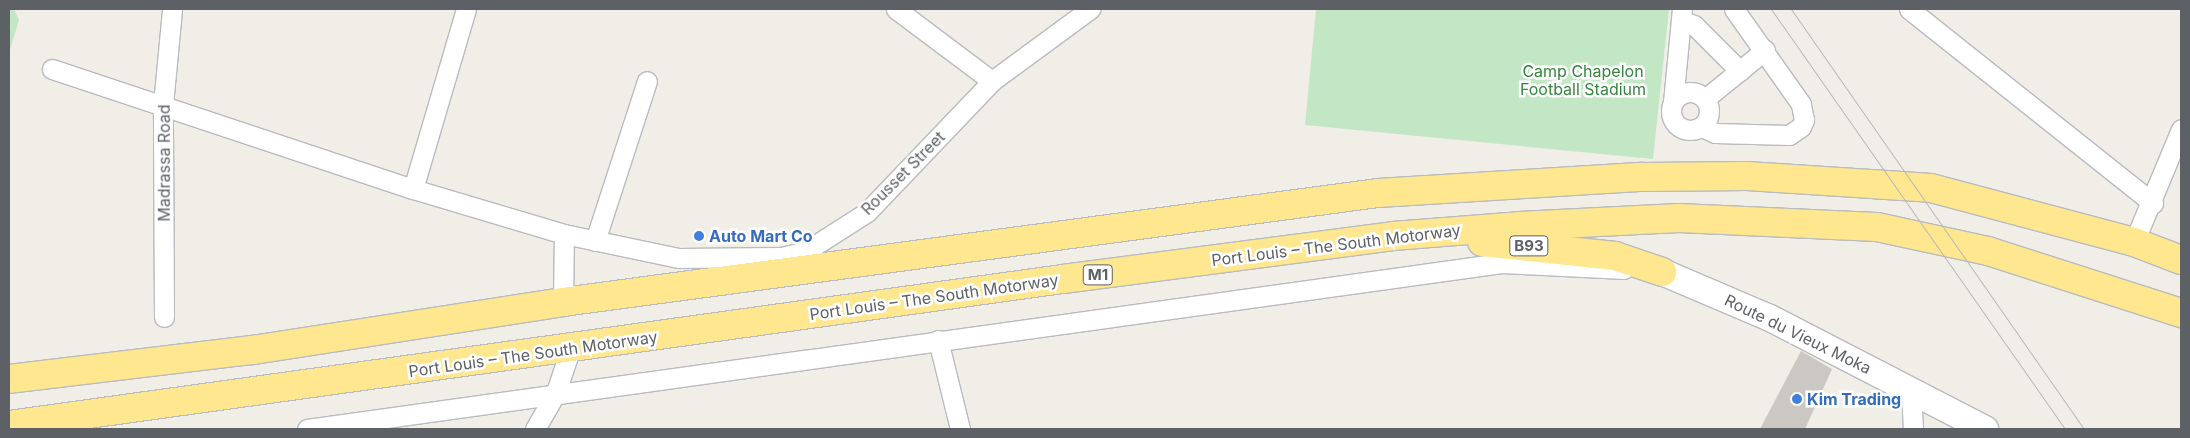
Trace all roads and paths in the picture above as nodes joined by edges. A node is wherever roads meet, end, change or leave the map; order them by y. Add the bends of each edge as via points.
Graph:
1 (172, 9) edge
2 (466, 9) edge
3 (896, 9) edge
4 (1090, 9) edge
5 (1734, 9) edge
6 (1909, 9) edge
7 (1681, 14) edge
8 (1765, 50) junction
9 (52, 69) dead end
10 (1740, 71) junction
11 (647, 81) dead end
12 (992, 81) junction
13 (1706, 98) junction
14 (1673, 102) junction
15 (163, 105) junction
16 (1702, 127) junction
17 (2181, 129) edge
18 (2175, 165) edge
19 (413, 190) junction
20 (2153, 203) junction
21 (564, 234) junction
22 (1393, 236) junction
23 (595, 241) junction
24 (2134, 242) junction
25 (2181, 260) edge
26 (1662, 272) junction
27 (562, 302) junction
28 (2181, 312) edge
29 (164, 317) dead end
30 (938, 340) junction
31 (570, 350) junction
32 (9, 379) edge
33 (1911, 391) junction
34 (555, 395) junction
35 (9, 425) edge
36 (307, 429) edge
37 (535, 429) edge
38 (960, 429) edge
39 (1912, 429) edge
40 (1985, 429) edge

1 - 15 street, Madrassa Road
2 - 19 street
3 - 12 street
4 - 12 street, Rousset Street
5 - 8 street
6 - 20 street
7 - 10 street
7 - 14 street
8 - 10 street
8 - 16 street via 1801,104 1801,128 1789,135 1715,133
9 - 15 street, Rousset Street
10 - 13 street
11 - 23 street
12 - 23 street, Rousset Street via 867,212 806,250 781,257 679,258
13 - 14 street via 1688,91
13 - 16 street via 1709,117
14 - 16 street via 1671,115 1677,126 1689,131
15 - 19 street, Rousset Street
15 - 29 street, Madrassa Road
17 - 18 street
18 - 20 street
19 - 21 street, Rousset Street
20 - 24 street
21 - 23 street, Rousset Street
21 - 27 street
22 - 26 highway, B93 via 1581,251 1615,256
22 - 28 highway, Port Louis – The South Motorway / M1 via 1679,218 1877,227 1988,252
22 - 31 highway, Port Louis – The South Motorway / M1
24 - 25 highway
24 - 27 highway via 1931,188 1747,176 1643,177 1378,193
26 - 30 street via 1502,263
26 - 33 main road, Route du Vieux Moka / B93 via 1770,318
27 - 32 highway via 253,350
30 - 34 street
30 - 38 street
31 - 34 street
31 - 35 highway, Port Louis – The South Motorway / M1
33 - 39 street
33 - 40 main road, Route du Vieux Moka / B93
34 - 36 street
34 - 37 street

